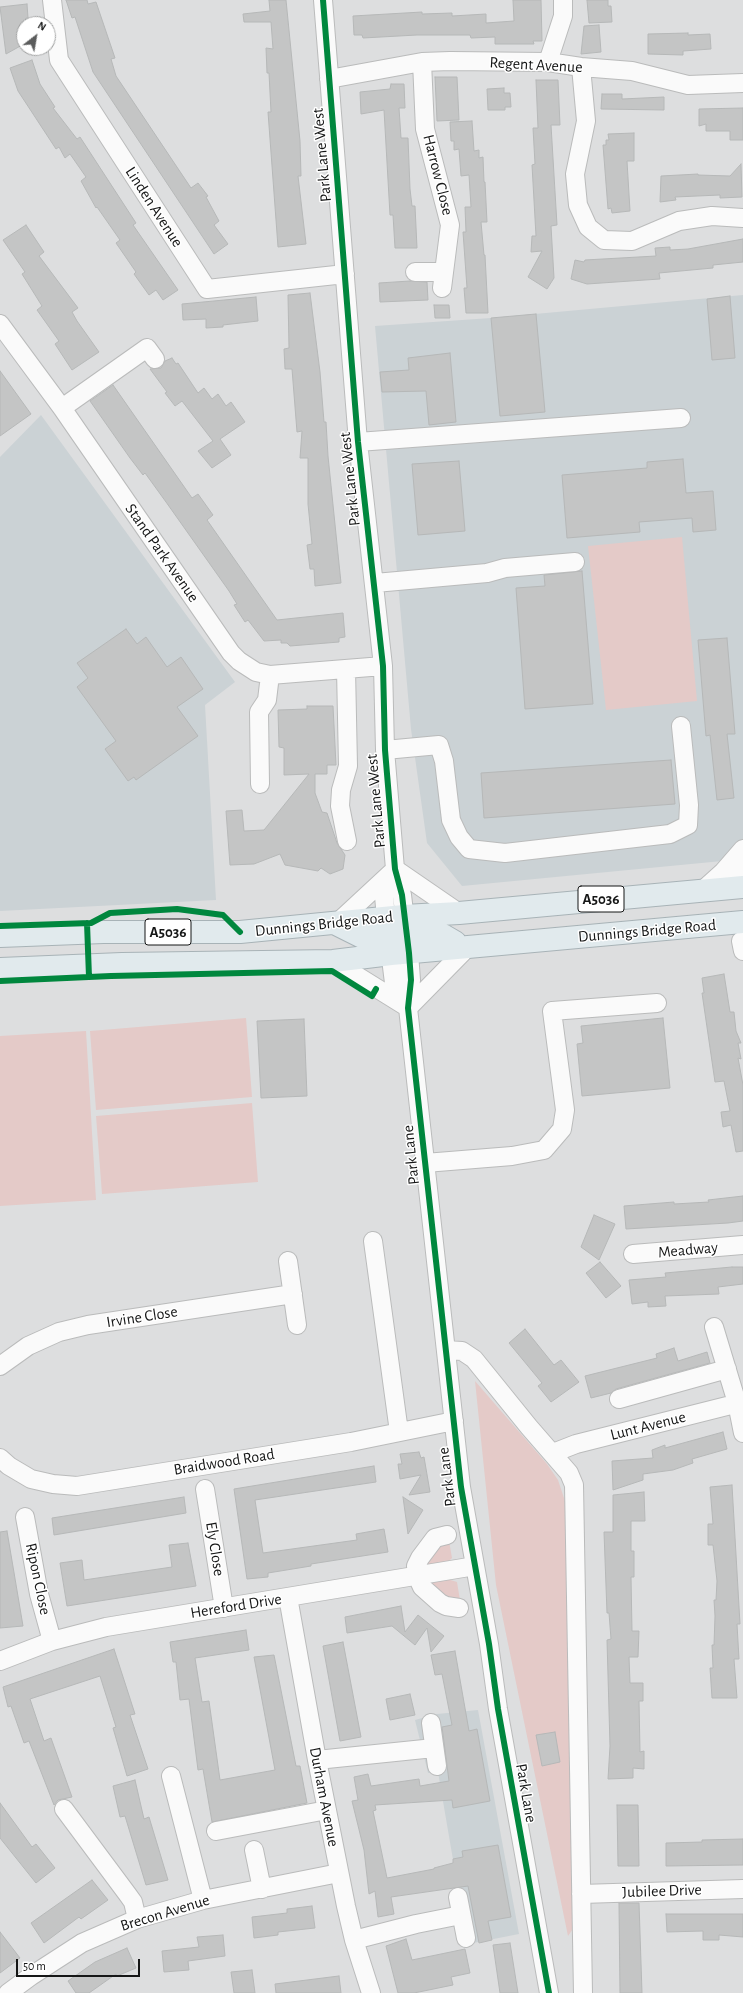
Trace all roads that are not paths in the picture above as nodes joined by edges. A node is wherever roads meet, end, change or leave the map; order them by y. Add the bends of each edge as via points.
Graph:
1 (52, 0) edge
2 (323, 0) edge
3 (563, 0) edge
4 (422, 62) junction
5 (548, 62) junction
6 (581, 67) junction
7 (329, 79) junction
8 (743, 82) edge
9 (743, 218) edge
10 (415, 272) dead end
11 (345, 274) junction
12 (0, 324) edge
13 (155, 359) dead end
14 (62, 408) junction
15 (681, 418) dead end
16 (358, 442) junction
17 (575, 562) dead end
18 (375, 583) junction
19 (383, 666) junction
20 (346, 669) junction
21 (270, 675) junction
22 (681, 726) dead end
23 (385, 750) junction
24 (260, 784) dead end
25 (347, 841) dead end
26 (743, 849) edge
27 (395, 869) junction
28 (743, 870) edge
29 (724, 872) junction
30 (743, 887) edge
31 (703, 890) junction
32 (459, 913) junction
33 (336, 924) junction
34 (0, 936) edge
35 (397, 936) junction
36 (742, 938) edge
37 (467, 948) junction
38 (333, 961) junction
39 (0, 970) edge
40 (657, 1003) dead end
41 (408, 1008) junction
42 (425, 1164) junction
43 (373, 1241) dead end
44 (743, 1245) edge
45 (633, 1254) dead end
46 (288, 1261) dead end
47 (293, 1294) junction
48 (297, 1325) dead end
49 (714, 1326) dead end
50 (446, 1350) junction
51 (0, 1366) edge
52 (727, 1369) junction
53 (619, 1399) dead end
54 (740, 1402) edge
55 (454, 1421) junction
56 (399, 1432) junction
57 (743, 1433) edge
58 (553, 1453) junction
59 (0, 1458) edge
60 (205, 1489) dead end
61 (25, 1517) dead end
62 (447, 1535) dead end
63 (475, 1566) junction
64 (417, 1576) junction
65 (288, 1598) junction
66 (224, 1608) junction
67 (460, 1608) dead end
68 (52, 1641) junction
69 (0, 1661) edge
70 (431, 1723) dead end
71 (434, 1748) junction
72 (317, 1760) junction
73 (437, 1766) dead end
74 (171, 1776) dead end
75 (64, 1809) dead end
76 (327, 1810) junction
77 (216, 1831) dead end
78 (254, 1850) dead end
79 (340, 1873) junction
80 (262, 1889) junction
81 (743, 1889) edge
82 (581, 1894) junction
83 (458, 1897) dead end
84 (203, 1900) junction
85 (462, 1915) junction
86 (137, 1919) junction
87 (466, 1938) dead end
88 (354, 1940) junction
89 (8, 1993) edge
90 (371, 1993) edge
91 (549, 1993) edge
92 (583, 1993) edge

1 - 11 street, Linden Avenue via 59,60 207,289
2 - 7 street, Park Lane West
3 - 5 street via 563,16
4 - 5 street, Regent Avenue
4 - 7 street, Regent Avenue
4 - 10 street, Harrow Close via 425,129 450,225 443,280
5 - 6 street, Regent Avenue
6 - 8 street, Regent Avenue via 632,70 688,85
6 - 9 street via 586,121 575,174 578,205 588,227 604,240 632,241 679,221 712,216
7 - 11 street, Park Lane West
11 - 16 street, Park Lane West
12 - 14 street, Stand Park Avenue
13 - 14 street via 147,348
14 - 21 street, Stand Park Avenue via 231,653 256,672
15 - 16 street
16 - 18 street, Park Lane West
17 - 18 street
18 - 19 street, Park Lane West
19 - 20 street, Stand Park Avenue
19 - 23 street, Park Lane West
20 - 21 street, Stand Park Avenue
20 - 25 street via 348,766 341,790 340,806
21 - 24 street via 267,700 260,712
22 - 23 street via 689,805 688,825 670,834 505,853 469,850 459,837 451,820 444,761 439,745
23 - 27 street, Park Lane West
26 - 29 street
27 - 32 street
27 - 33 street
27 - 35 street, Park Lane West via 384,896
28 - 29 street
29 - 31 street
30 - 31 highway, Dunnings Bridge Road / A5036
31 - 32 highway, Dunnings Bridge Road / A5036
32 - 35 highway, Dunnings Bridge Road / A5036
33 - 34 highway, Dunnings Bridge Road / A5036 via 240,932 103,932
33 - 35 highway via 368,940
35 - 37 highway, Dunnings Bridge Road / A5036
35 - 38 highway, Dunnings Bridge Road / A5036
35 - 41 street, Park Lane via 411,980
36 - 37 highway, Dunnings Bridge Road / A5036
37 - 41 street
38 - 39 highway, Dunnings Bridge Road / A5036 via 122,964
38 - 41 street
40 - 42 street via 552,1011 565,1110 562,1130 544,1150 512,1156
41 - 42 street, Park Lane
42 - 50 street, Park Lane
43 - 56 street
44 - 45 street, Meadway
46 - 47 street
47 - 48 street
47 - 51 street, Irvine Close via 88,1325 59,1332 28,1346
49 - 52 street
50 - 55 street, Park Lane
50 - 58 street via 462,1351 474,1359
52 - 53 street
52 - 54 street
54 - 57 street
54 - 58 street, Lunt Avenue via 576,1444
55 - 56 street, Braidwood Road
55 - 63 street, Park Lane via 461,1487
56 - 59 street, Braidwood Road via 77,1486 31,1479
58 - 82 street via 569,1473 574,1485 575,1500
60 - 66 street, Ely Close
61 - 68 street, Ripon Close via 39,1594
62 - 64 street via 435,1538 420,1558 416,1566
63 - 64 street, Hereford Drive
63 - 91 street, Park Lane
64 - 65 street, Hereford Drive
64 - 67 street via 419,1584 440,1603
65 - 66 street, Hereford Drive
65 - 72 street, Durham Avenue
66 - 68 street, Hereford Drive via 106,1627
68 - 69 street, Hereford Drive
70 - 71 street
71 - 72 street
71 - 73 street
72 - 76 street, Durham Avenue
74 - 84 street
75 - 86 street via 128,1895
76 - 77 street
76 - 79 street, Durham Avenue
78 - 80 street
79 - 80 street, Brecon Avenue
79 - 88 street, Durham Avenue
80 - 84 street, Brecon Avenue
81 - 82 street, Jubilee Drive
82 - 92 street
83 - 85 street
84 - 86 street, Brecon Avenue
85 - 87 street
85 - 88 street
86 - 89 street, Brecon Avenue via 82,1943
88 - 90 street, Durham Avenue

